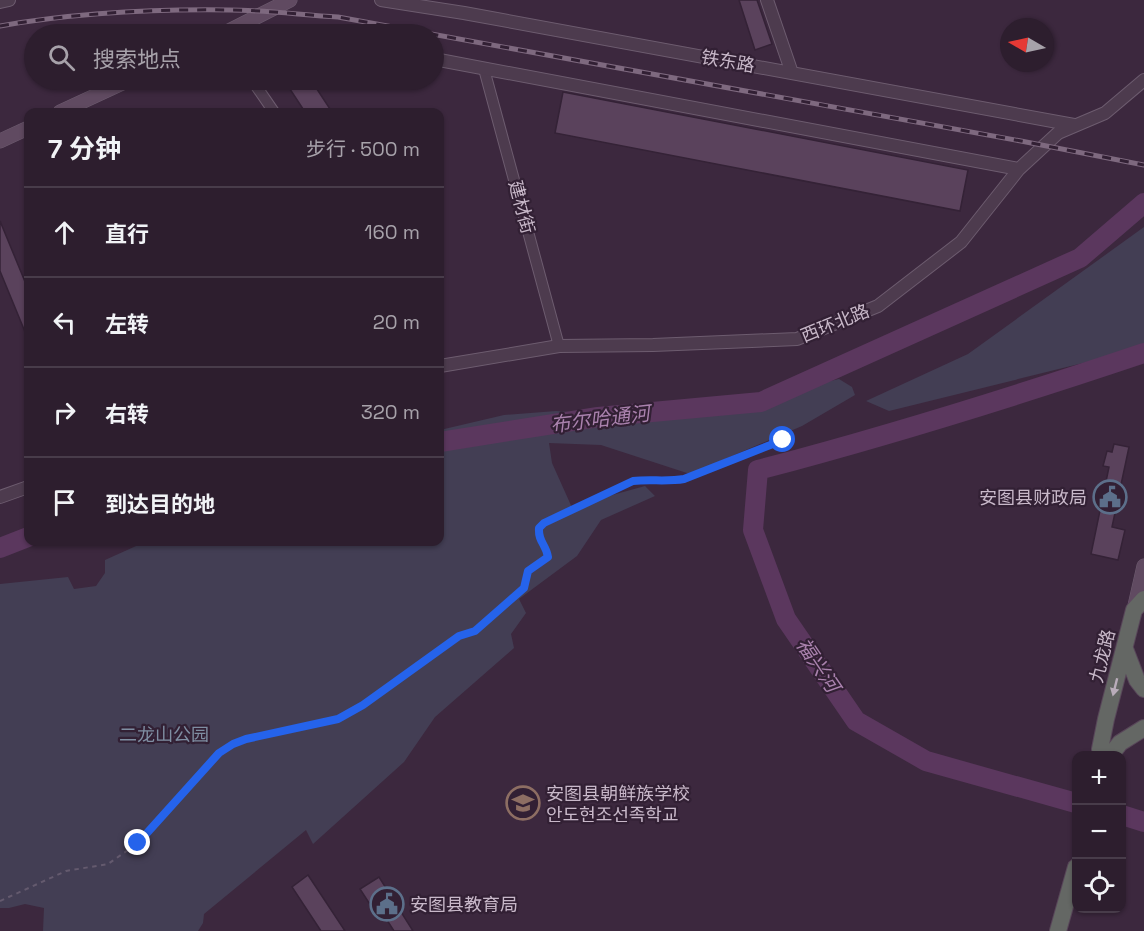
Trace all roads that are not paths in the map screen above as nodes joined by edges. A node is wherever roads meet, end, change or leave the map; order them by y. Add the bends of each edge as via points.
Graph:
1 (9, 0) edge
2 (290, 0) edge
3 (381, 0) edge
4 (767, 0) edge
5 (0, 2) edge
6 (243, 24) edge
7 (444, 61) edge
8 (484, 69) junction
9 (792, 73) junction
10 (1144, 80) edge
11 (107, 90) edge
12 (259, 90) edge
13 (69, 108) edge
14 (271, 108) edge
15 (1074, 125) junction
16 (24, 130) edge
17 (0, 141) edge
18 (1019, 169) junction
19 (559, 346) junction
20 (444, 365) edge
21 (24, 488) edge
22 (0, 497) edge
23 (1144, 566) edge
24 (1139, 604) edge
25 (1125, 649) junction
26 (1144, 689) edge
27 (1144, 728) edge
28 (1100, 751) edge
29 (1114, 751) edge
30 (1072, 884) edge
31 (1058, 931) edge

1 - 5 street
2 - 6 main road
3 - 9 street, 铁东路
4 - 9 street
7 - 8 street
8 - 18 street
8 - 19 street, 建材街
9 - 15 street, 铁东路
10 - 15 street, 西环北路 via 1113,108
11 - 13 main road
12 - 14 street
15 - 18 street, 西环北路 via 1058,133
16 - 17 main road
18 - 19 street, 西环北路 via 961,242 878,306 797,339
19 - 20 street, 西环北路
21 - 22 street
23 - 24 main road, 九龙路
24 - 25 highway, 九龙路
25 - 26 highway
25 -> 28 highway, 九龙路
27 - 29 highway
30 - 31 highway

